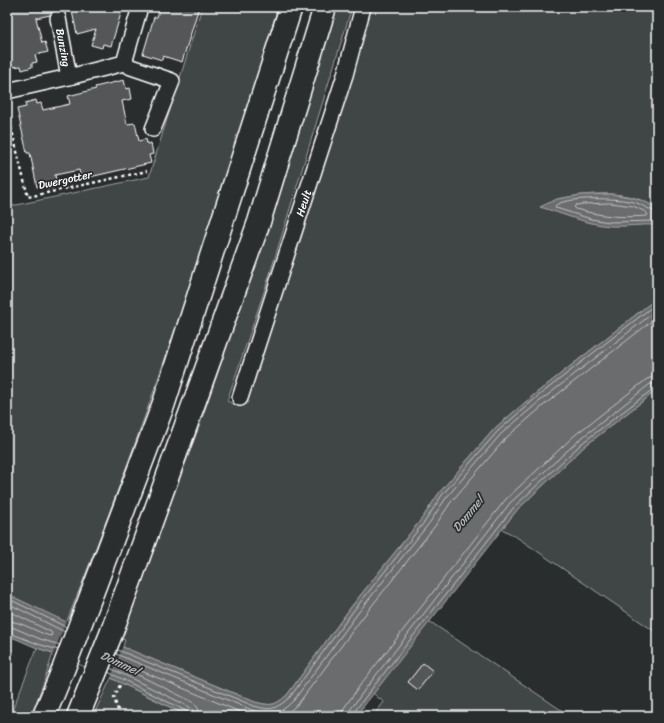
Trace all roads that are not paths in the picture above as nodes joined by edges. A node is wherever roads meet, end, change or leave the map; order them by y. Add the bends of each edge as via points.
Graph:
1 (140, 7) edge
2 (291, 7) edge
3 (325, 7) edge
4 (363, 7) edge
5 (58, 18) dead end
6 (124, 62) junction
7 (69, 77) junction
8 (7, 91) edge
9 (153, 129) dead end
10 (240, 398) dead end
11 (44, 716) edge
12 (78, 716) edge

1 - 6 street
2 - 11 highway via 164,403
3 - 12 highway via 259,222 111,634
4 - 10 street, Heult via 345,76
5 - 7 street, Bunzing
6 - 7 street, Bunzing
6 - 9 street via 131,67 172,81
7 - 8 street, Bunzing

